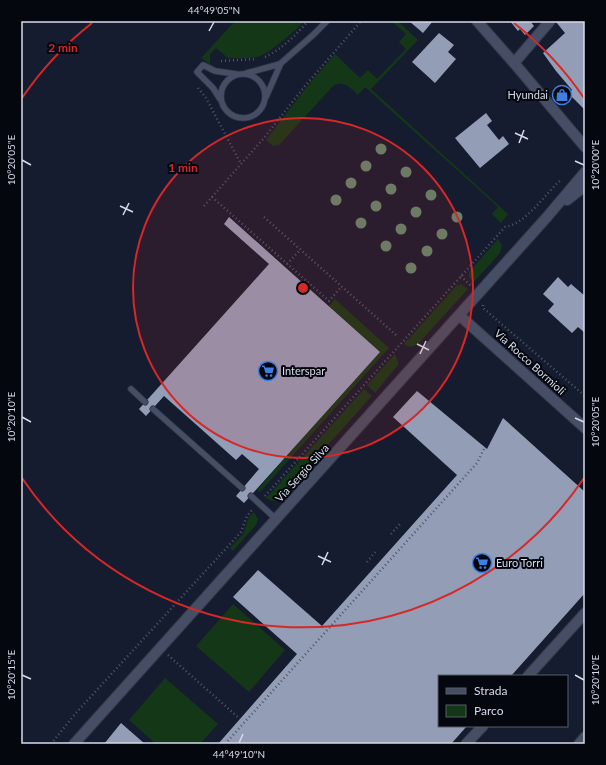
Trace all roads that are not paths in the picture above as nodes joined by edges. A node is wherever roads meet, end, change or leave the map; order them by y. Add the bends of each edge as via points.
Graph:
1 (327, 21) edge
2 (477, 21) edge
3 (480, 21) edge
4 (550, 21) edge
5 (488, 32) junction
6 (282, 63) junction
7 (514, 63) junction
8 (241, 74) junction
9 (265, 100) junction
10 (222, 105) junction
11 (585, 148) edge
12 (585, 172) edge
13 (585, 186) edge
14 (547, 217) junction
15 (459, 315) junction
16 (131, 389) dead end
17 (145, 402) dead end
18 (153, 409) dead end
19 (585, 428) edge
20 (242, 488) dead end
21 (251, 496) dead end
22 (276, 519) junction
23 (585, 613) edge
24 (529, 675) edge
25 (481, 727) edge
26 (585, 737) edge
27 (74, 744) edge
28 (466, 744) edge
29 (579, 744) edge

1 - 6 lane
2 - 5 street
3 - 5 street
4 - 7 street
5 - 7 street
6 - 8 lane
6 - 9 lane
7 - 11 street
8 - 9 lane via 253,75 260,82 265,91
8 - 10 lane via 229,78 223,86
8 - 10 lane via 215,71 203,65 197,72 213,88
9 - 10 lane via 258,112 245,118 232,115
12 - 14 street, Via Sergio Silva
13 - 14 street, Via Sergio Silva
14 - 15 street, Via Sergio Silva
15 - 19 street, Via Rocco Bormioli
15 - 22 street, Via Sergio Silva
16 - 17 lane
18 - 20 lane
21 - 22 lane
22 - 27 street, Via Sergio Silva
23 - 24 street
25 - 28 street
26 - 29 street

